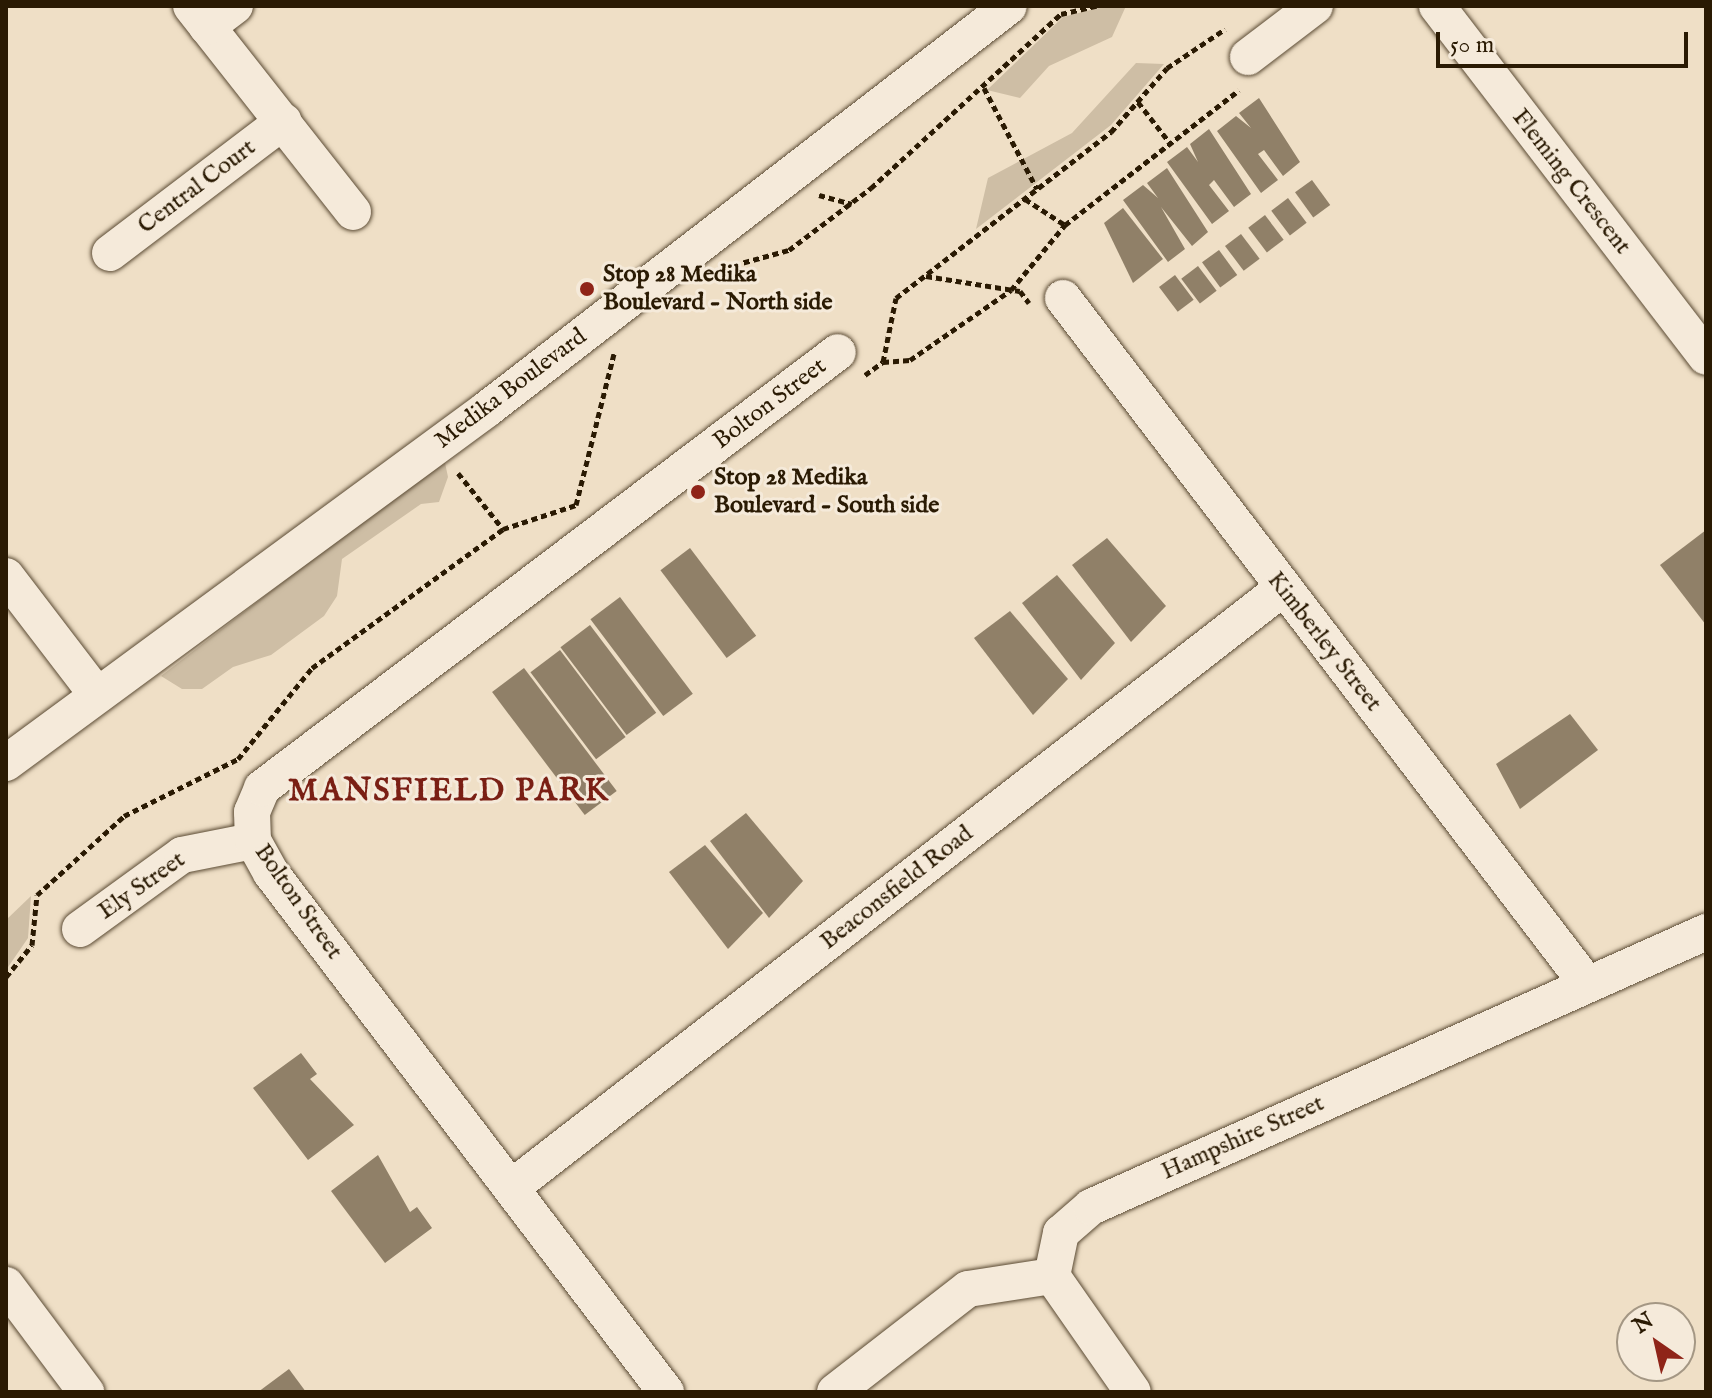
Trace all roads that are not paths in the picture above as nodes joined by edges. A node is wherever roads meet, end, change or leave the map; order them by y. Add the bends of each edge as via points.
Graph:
1 (1009, 6) edge
2 (1315, 6) edge
3 (1437, 6) edge
4 (211, 13) edge
5 (1247, 71) road end
6 (284, 121) junction
7 (353, 212) dead end
8 (110, 253) dead end
9 (1050, 306) road end
10 (838, 352) dead end
11 (1706, 357) edge
12 (6, 576) edge
13 (1283, 588) junction
14 (97, 695) junction
15 (6, 763) edge
16 (253, 841) junction
17 (80, 929) dead end
18 (1706, 932) edge
19 (1587, 984) junction
20 (511, 1188) junction
21 (1052, 1276) junction
22 (6, 1285) edge
23 (86, 1392) edge
24 (666, 1392) edge
25 (835, 1392) edge
26 (1133, 1392) edge

1 - 14 street, Medika Boulevard via 487,409
2 - 5 street
3 - 11 street, Fleming Crescent
4 - 6 street
6 - 7 street
6 - 8 street, Central Court
9 - 13 street, Kimberley Street
10 - 16 street, Bolton Street via 262,788 252,812
12 - 14 street
13 - 19 street, Kimberley Street
13 - 20 street, Beaconsfield Road
14 - 15 street, Medika Boulevard
16 - 17 street, Ely Street via 182,855
16 - 20 street, Bolton Street
18 - 19 street, Hampshire Street
19 - 21 street, Hampshire Street via 1091,1207 1061,1233
20 - 24 street, Bolton Street
21 - 25 street via 968,1289
21 - 26 street
22 - 23 street

